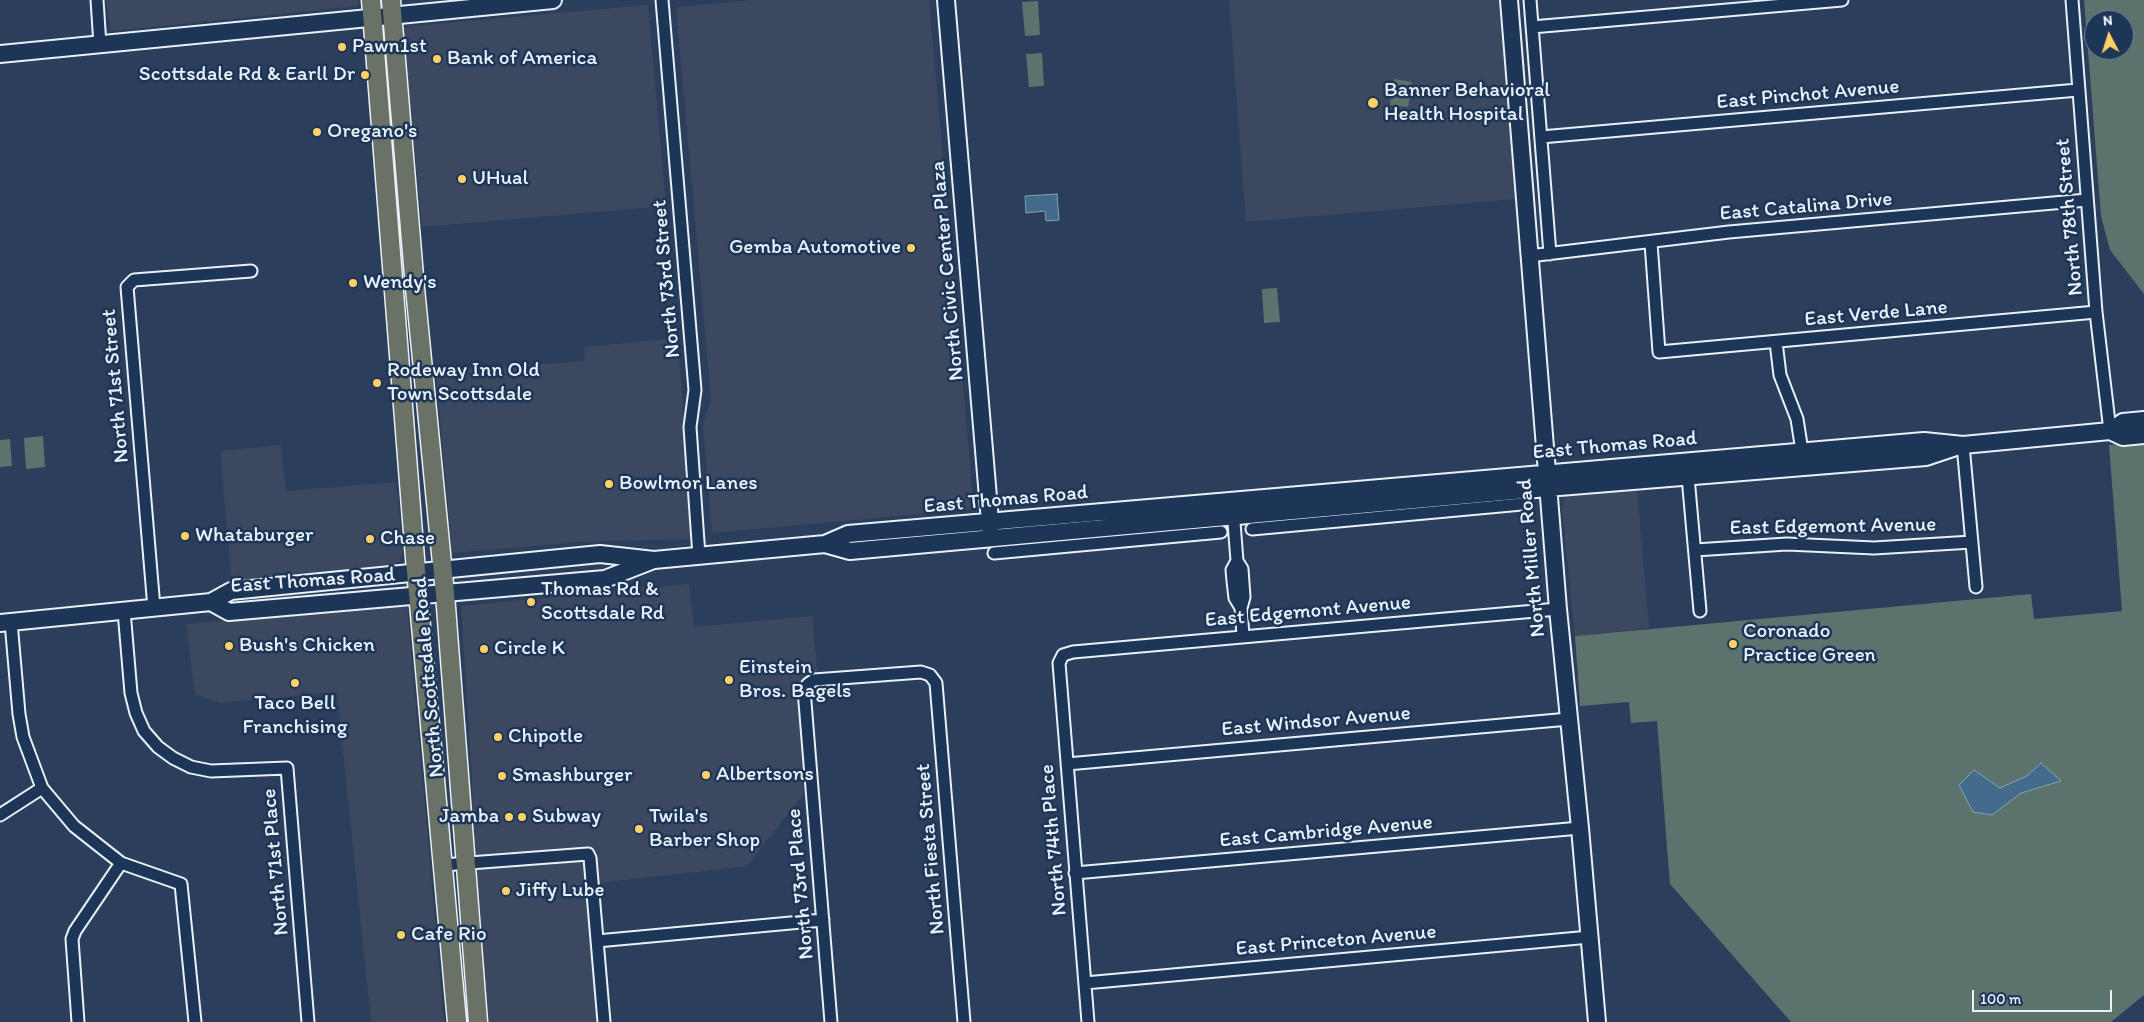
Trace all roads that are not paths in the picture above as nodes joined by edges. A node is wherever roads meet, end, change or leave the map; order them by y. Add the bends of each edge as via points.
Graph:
1 (97, 0) edge
2 (554, 0) edge
3 (662, 0) edge
4 (946, 0) edge
5 (1509, 0) edge
6 (1530, 0) edge
7 (1842, 0) edge
8 (2072, 0) edge
9 (372, 8) edge
10 (392, 8) edge
11 (1532, 26) junction
12 (100, 44) junction
13 (0, 54) edge
14 (2078, 90) junction
15 (1541, 137) junction
16 (2087, 200) junction
17 (1651, 243) junction
18 (1550, 254) junction
19 (1529, 256) junction
20 (251, 271) dead end
21 (2096, 312) junction
22 (1776, 342) junction
23 (2144, 420) edge
24 (2110, 431) junction
25 (2144, 435) edge
26 (1963, 445) junction
27 (1802, 451) junction
28 (1688, 477) junction
29 (1547, 481) junction
30 (1458, 503) junction
31 (1522, 504) dead end
32 (1233, 509) junction
33 (1271, 513) junction
34 (1194, 520) junction
35 (1252, 529) dead end
36 (1221, 532) dead end
37 (992, 538) junction
38 (1972, 542) junction
39 (1695, 550) junction
40 (700, 556) junction
41 (654, 560) junction
42 (443, 568) junction
43 (416, 572) junction
44 (1976, 587) dead end
45 (445, 594) junction
46 (418, 596) junction
47 (211, 602) junction
48 (154, 608) junction
49 (1558, 609) junction
50 (124, 611) junction
51 (1700, 611) dead end
52 (5, 623) edge
53 (1243, 636) junction
54 (1063, 655) joint
55 (930, 675) joint
56 (1569, 718) junction
57 (1067, 764) junction
58 (42, 788) junction
59 (461, 807) junction
60 (438, 809) junction
61 (0, 815) edge
62 (1580, 828) junction
63 (121, 863) junction
64 (465, 863) junction
65 (442, 865) junction
66 (1075, 873) junction
67 (823, 920) junction
68 (1590, 937) junction
69 (597, 941) junction
70 (1085, 983) junction
71 (78, 1022) edge
72 (195, 1022) edge
73 (308, 1022) edge
74 (456, 1022) edge
75 (478, 1022) edge
76 (604, 1022) edge
77 (832, 1022) edge
78 (964, 1022) edge
79 (1088, 1022) edge
80 (1597, 1022) edge

1 - 12 street
2 - 10 main road
3 - 40 street, North 73rd Street via 695,390 690,427
4 - 37 main road, North Civic Center Plaza
5 - 19 main road, North Miller Road
6 - 11 street
7 - 11 street
8 - 14 street, North 78th Street
9 - 10 main road
9 - 12 main road
9 - 43 main road, North Scottsdale Road
10 - 42 main road, North Scottsdale Road
11 - 15 street
12 - 13 main road
14 - 15 street, East Pinchot Avenue
14 - 16 street, North 78th Street
15 - 18 street
16 - 17 street, East Catalina Drive via 1729,232
16 - 21 street, North 78th Street
17 - 18 street, East Catalina Drive
17 - 22 street, East Verde Lane via 1659,352
18 - 19 street, East Catalina Drive
19 - 29 main road, North Miller Road
20 - 48 street, North 71st Street via 134,280 127,287
21 - 22 street, East Verde Lane
21 - 24 street, North 78th Street
22 - 27 street via 1780,375 1797,419
23 - 24 main road, East Thomas Road via 2123,422
24 - 25 main road, East Thomas Road via 2123,437
24 - 26 main road, East Thomas Road
26 - 27 main road, East Thomas Road via 1924,441
26 - 28 main road, East Thomas Road via 1926,457
26 - 38 street
27 - 29 main road, East Thomas Road
28 - 29 main road, East Thomas Road
28 - 39 street
29 - 30 main road, East Thomas Road
29 - 33 main road, East Thomas Road
29 - 49 main road, North Miller Road
30 - 31 street, East Thomas Road
30 - 33 main road, East Thomas Road
32 - 33 main road, East Thomas Road
32 - 34 main road, East Thomas Road
32 - 53 street via 1237,561 1242,569
33 - 35 street, East Thomas Road
34 - 36 street, East Thomas Road
34 - 37 main road, East Thomas Road
34 - 37 main road, East Thomas Road via 1065,539
37 - 40 main road, East Thomas Road via 850,550 825,544
38 - 39 street, East Edgemont Avenue via 1874,548 1787,544
38 - 44 street
39 - 51 street
40 - 41 main road, East Thomas Road
41 - 42 main road, East Thomas Road via 600,554
41 - 45 main road, East Thomas Road via 605,579
42 - 43 main road, East Thomas Road
42 - 45 main road, North Scottsdale Road
43 - 46 main road, North Scottsdale Road
43 - 47 main road, East Thomas Road via 231,591
45 - 46 main road, East Thomas Road
45 - 59 main road, North Scottsdale Road
46 - 47 main road, East Thomas Road via 229,612
46 - 60 main road, North Scottsdale Road
47 - 48 main road, East Thomas Road
48 - 50 main road, East Thomas Road
49 - 53 street, East Edgemont Avenue
49 - 56 main road, North Miller Road
50 - 52 main road, East Thomas Road
50 - 73 street, North 71st Place via 130,693 144,731 158,747 191,767 211,771 287,768
52 - 58 street via 23,737
53 - 54 street, East Edgemont Avenue
54 - 57 street, North 74th Place via 1059,664
55 - 67 street, North 73rd Place via 921,672 814,680 804,690
55 - 78 street, North Fiesta Street via 936,683
56 - 57 street, East Windsor Avenue
56 - 62 main road, North Miller Road
57 - 66 street, North 74th Place
58 - 61 street
58 - 63 street via 74,826
59 - 60 main road
59 - 64 main road, North Scottsdale Road
60 - 65 main road, North Scottsdale Road
62 - 66 street, East Cambridge Avenue
62 - 68 main road, North Miller Road
63 - 71 street via 72,939
63 - 72 street via 181,884
64 - 65 street
64 - 69 street via 588,854
64 - 75 main road, North Scottsdale Road
65 - 74 main road, North Scottsdale Road
66 - 70 street, North 74th Place
67 - 69 street
67 - 77 street, North 73rd Place
68 - 70 street, East Princeton Avenue
68 - 80 main road, North Miller Road
69 - 76 street
70 - 79 street, North 74th Place

